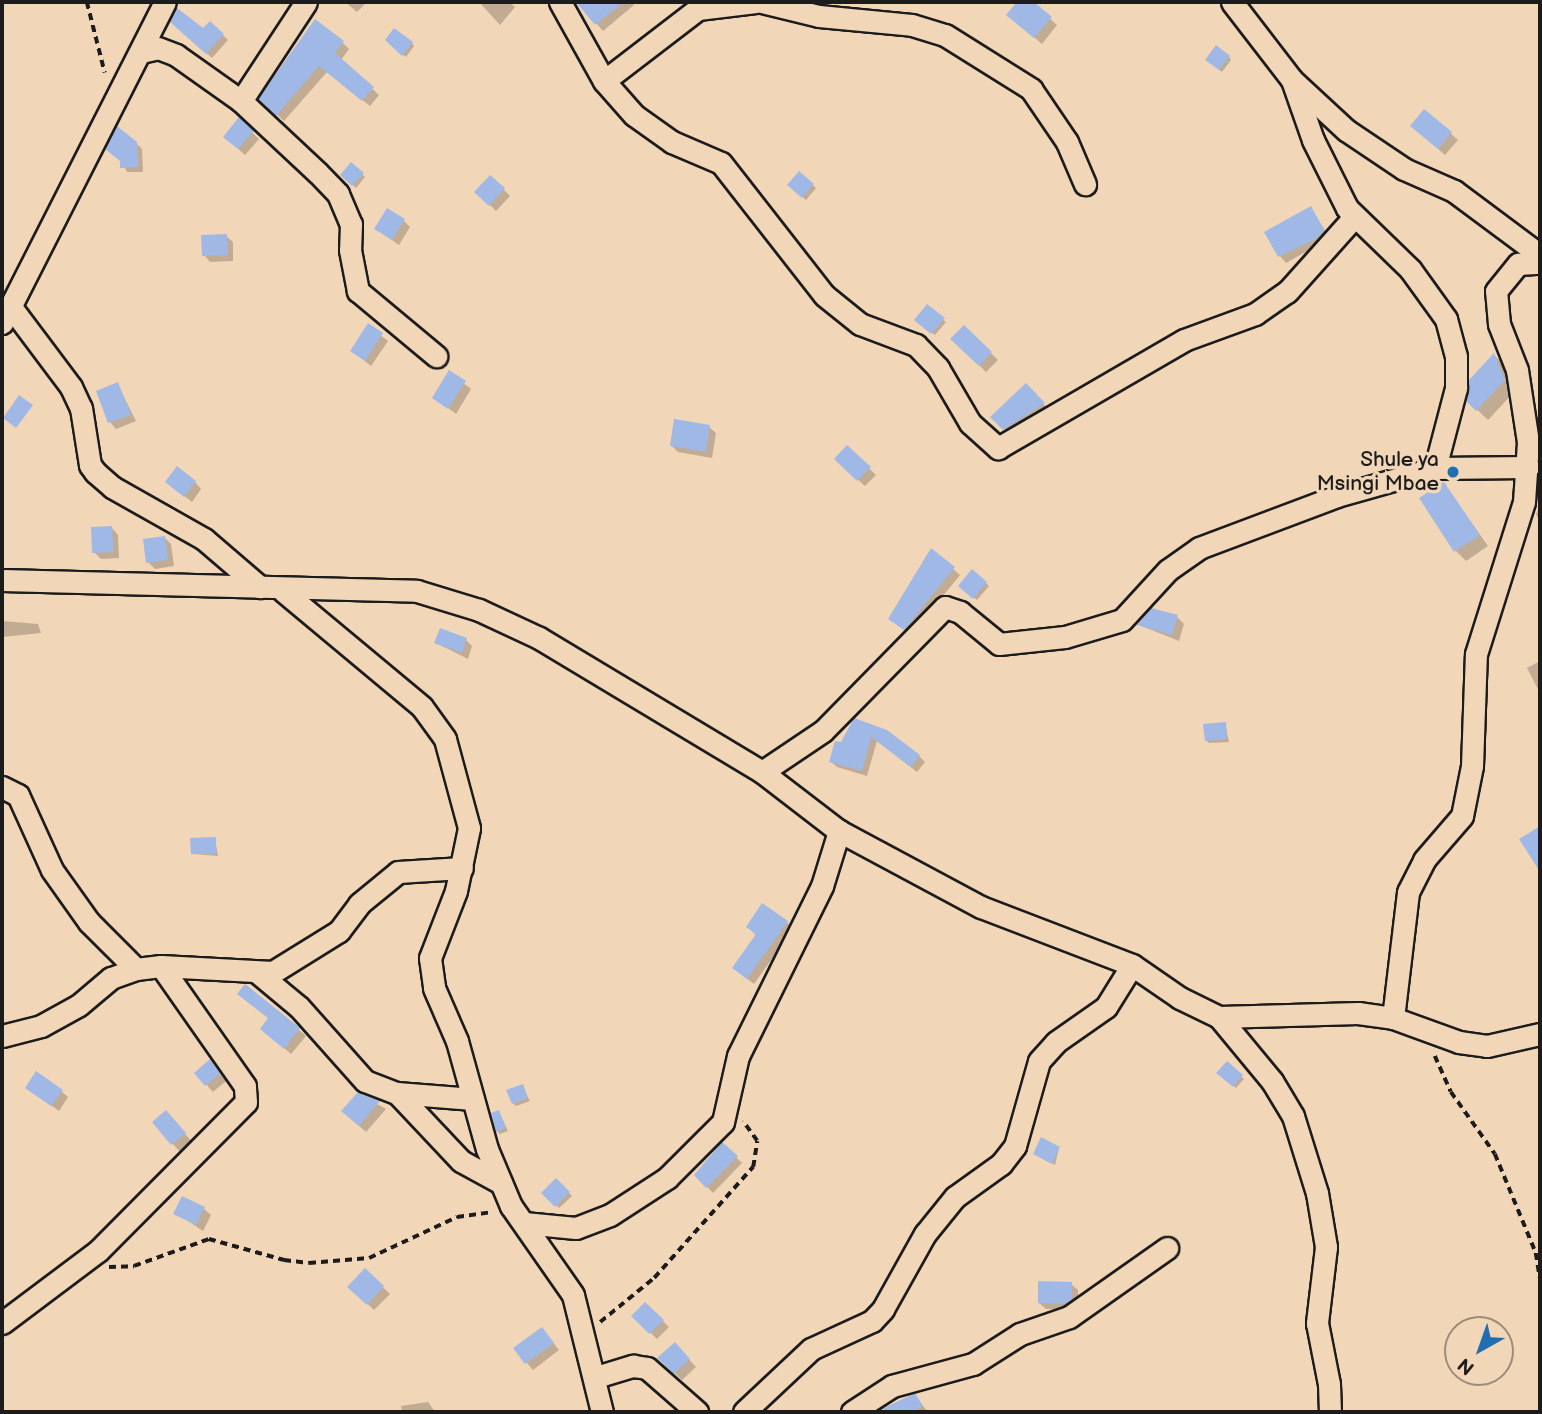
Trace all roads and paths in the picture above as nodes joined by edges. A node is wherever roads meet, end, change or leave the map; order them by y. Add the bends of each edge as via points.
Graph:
1 (87, 2) edge
2 (165, 2) edge
3 (306, 2) edge
4 (560, 2) edge
5 (756, 2) edge
6 (762, 2) edge
7 (1232, 2) edge
8 (141, 52) junction
9 (604, 80) junction
10 (1292, 80) junction
11 (241, 100) junction
12 (114, 105) junction
13 (1084, 184) dead end
14 (1354, 217) junction
15 (1540, 254) edge
16 (1540, 263) edge
17 (6, 315) edge
18 (436, 356) dead end
19 (1528, 467) junction
20 (1435, 468) junction
21 (2, 580) edge
22 (260, 587) junction
23 (283, 591) junction
24 (762, 772) junction
25 (2, 787) edge
26 (839, 831) junction
27 (462, 869) junction
28 (1132, 965) junction
29 (160, 966) junction
30 (136, 970) junction
31 (258, 973) junction
32 (1219, 1017) junction
33 (1392, 1018) junction
34 (1427, 1030) junction
35 (1540, 1034) edge
36 (2, 1036) edge
37 (397, 1093) junction
38 (473, 1099) junction
39 (729, 1104) junction
40 (501, 1183) junction
41 (518, 1214) junction
42 (1167, 1248) dead end
43 (75, 1265) junction
44 (1540, 1278) edge
45 (2, 1323) edge
46 (584, 1334) junction
47 (596, 1377) junction
48 (602, 1412) edge
49 (697, 1412) edge
50 (744, 1412) edge
51 (852, 1412) edge
52 (1330, 1412) edge

1 - 12 path
2 - 8 street
3 - 11 street
4 - 9 street
5 - 9 street via 698,9
6 - 13 street via 819,16 912,25 945,34 1031,89 1067,142
7 - 10 street
8 - 11 street via 158,48 176,55
8 - 12 street
9 - 14 street via 656,133 720,163 824,295 860,324 916,345 938,368 970,423 998,448 1184,340 1255,314 1287,292
10 - 14 street via 1313,140
10 - 15 street via 1346,130 1404,169 1433,179 1474,203
11 - 18 street via 338,194 351,224 352,274 366,301
12 - 17 street
14 - 20 street via 1410,269 1446,319 1456,356 1456,388
16 - 19 street via 1518,264 1496,291 1499,324 1517,370
17 - 22 street via 71,387 81,408 95,472 112,487 204,539
19 - 20 street
19 - 33 street via 1520,520 1476,654 1472,766 1462,816 1424,860 1408,892
20 - 24 street via 1367,485 1199,548 1168,570 1122,620 1072,635 999,643 960,612 945,607 822,731
21 - 22 street
22 - 23 street
23 - 24 street via 416,591 480,610 590,666
23 - 27 street via 412,698 445,738 469,828
24 - 26 street
25 - 30 street via 18,795 51,870 89,922
26 - 28 street via 981,908
26 - 39 street via 822,886 738,1056
27 - 31 street via 398,872 359,904 330,938 284,968
27 - 38 street via 430,958 434,988 457,1041
28 - 32 street via 1180,998
28 - 50 street via 1106,1007 1056,1042 1039,1061 1015,1146 1001,1164 955,1197 925,1234 883,1309 872,1321 811,1349
29 - 30 street
29 - 31 street
29 - 43 street via 245,1086 246,1102 124,1226
30 - 36 street via 111,978 79,1005 41,1026
31 - 37 street via 299,1007 365,1081
32 - 33 street via 1358,1013
32 - 52 street via 1272,1081 1293,1116 1317,1193 1326,1247 1317,1323
33 - 34 street
34 - 35 street via 1488,1046
34 - 44 path via 1451,1092 1495,1154 1536,1253
37 - 38 street
37 - 40 street via 461,1161
38 - 40 street
39 - 41 street via 723,1122 698,1151 610,1214 576,1228
39 - 46 path via 757,1141 753,1167 654,1278
40 - 41 street
41 - 43 path via 457,1217 369,1258 309,1263 209,1239 134,1266
41 - 46 street via 573,1295
42 - 51 street via 1069,1317 1020,1334 973,1364 892,1386
43 - 45 street
46 - 47 street
47 - 48 street
47 - 49 street via 633,1366 647,1368

